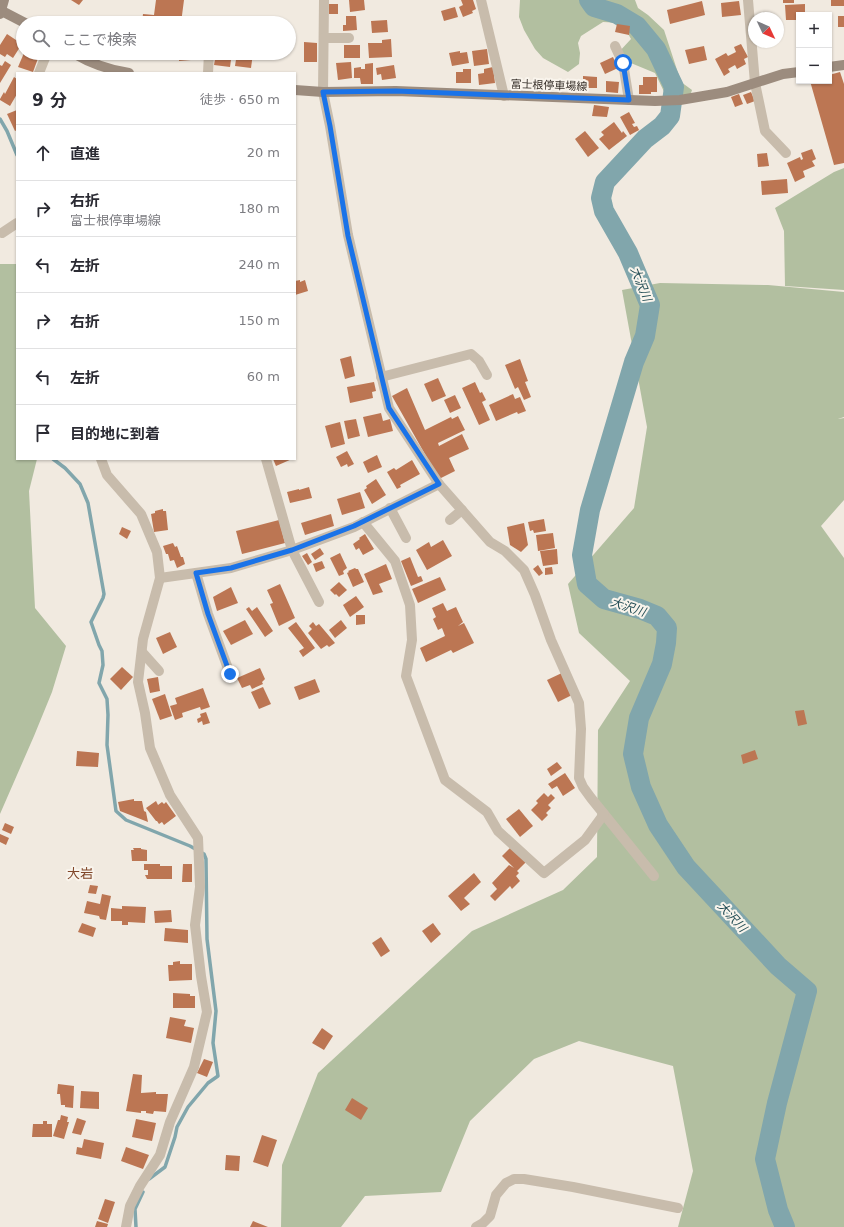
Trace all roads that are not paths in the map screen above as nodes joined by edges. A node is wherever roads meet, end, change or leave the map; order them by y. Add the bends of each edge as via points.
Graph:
1 (4, 0) edge
2 (324, 0) edge
3 (482, 0) edge
4 (748, 0) edge
5 (1, 11) edge
6 (16, 18) edge
7 (324, 38) junction
8 (349, 38) dead end
9 (615, 46) dead end
10 (44, 60) edge
11 (84, 60) edge
12 (209, 60) edge
13 (844, 65) edge
14 (832, 67) edge
15 (39, 72) edge
16 (122, 72) edge
17 (208, 72) edge
18 (796, 72) edge
19 (755, 83) junction
20 (296, 90) edge
21 (323, 92) junction
22 (504, 96) junction
23 (629, 100) junction
24 (786, 154) dead end
25 (16, 224) edge
26 (2, 233) dead end
27 (487, 376) dead end
28 (381, 377) junction
29 (101, 460) edge
30 (266, 460) edge
31 (439, 484) junction
32 (390, 508) junction
33 (462, 510) junction
34 (450, 520) dead end
35 (363, 522) junction
36 (406, 538) dead end
37 (292, 550) junction
38 (196, 573) junction
39 (160, 578) junction
40 (319, 602) dead end
41 (142, 652) junction
42 (159, 671) dead end
43 (230, 674) dead end
44 (604, 814) junction
45 (654, 876) dead end
46 (678, 1208) dead end
47 (126, 1227) edge
48 (476, 1227) edge

1 - 5 main road
2 - 7 street
3 - 22 street
4 - 19 street
5 - 6 main road
7 - 8 street
7 - 21 street
9 - 23 street via 623,63
10 - 15 street
11 - 16 main road
12 - 17 street
13 - 14 main road
18 - 19 main road, 富士根停車場線
19 - 23 main road, 富士根停車場線 via 728,92 680,100
19 - 24 street via 765,131
20 - 21 main road, 富士根停車場線
21 - 22 main road, 富士根停車場線 via 396,91
21 - 28 street via 348,236
22 - 23 main road, 富士根停車場線
25 - 26 street
27 - 28 street via 480,361 471,354
28 - 31 street via 389,408
29 - 39 street via 107,475 141,514 157,552
30 - 37 street
31 - 32 street
31 - 33 street
32 - 35 street
32 - 36 street
33 - 34 street
33 - 44 street via 490,542 505,551 524,570 579,703 579,778
35 - 37 street
35 - 44 street via 395,561 410,606 412,640 406,676 445,780 487,812 498,831 544,873 585,840
37 - 38 street via 231,568
37 - 40 street
38 - 39 street
38 - 43 street
39 - 41 street via 143,639
41 - 42 street
41 - 47 street via 138,682 150,748 170,795 198,838 200,887 195,925 207,1012 194,1067 170,1122 160,1156 130,1206
44 - 45 street
46 - 48 street via 514,1179 506,1183 496,1195 490,1216

